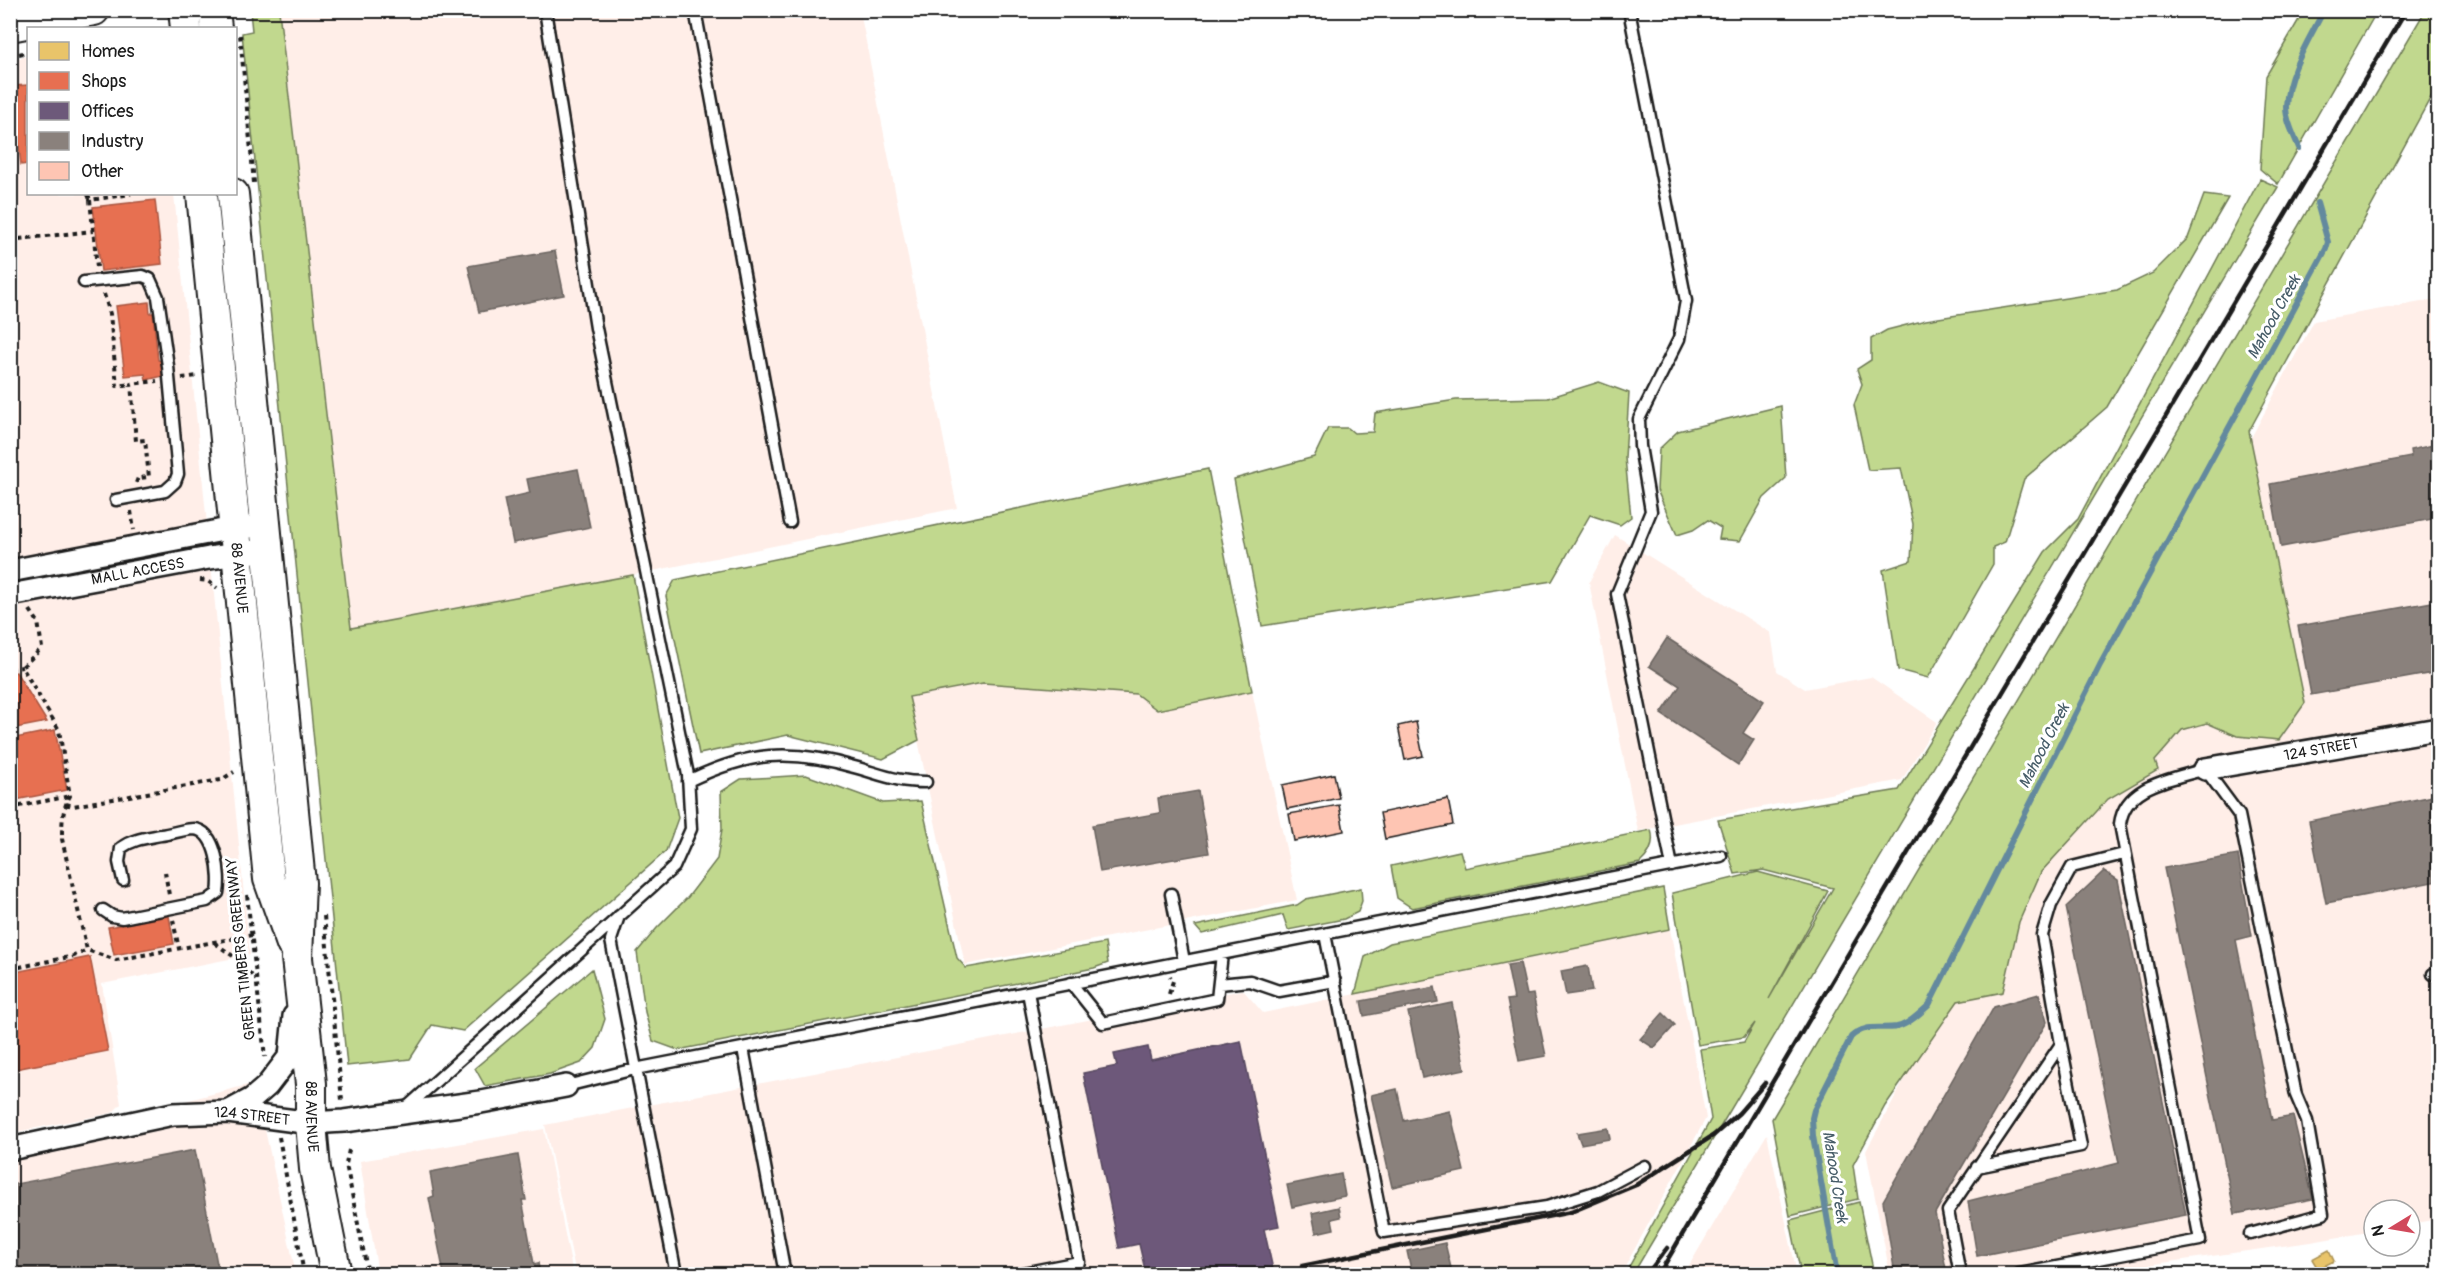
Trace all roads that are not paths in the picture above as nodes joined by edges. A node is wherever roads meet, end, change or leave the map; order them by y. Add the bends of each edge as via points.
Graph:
1 (184, 10) edge
2 (214, 10) edge
3 (545, 10) edge
4 (695, 10) edge
5 (1629, 10) edge
6 (75, 12) edge
7 (10, 26) edge
8 (186, 27) edge
9 (216, 27) edge
10 (202, 195) edge
11 (233, 195) edge
12 (84, 282) dead end
13 (116, 500) dead end
14 (790, 522) dead end
15 (252, 539) junction
16 (10, 571) edge
17 (18, 593) edge
18 (2439, 729) edge
19 (2205, 769) junction
20 (688, 781) junction
21 (926, 782) dead end
22 (2124, 854) junction
23 (1721, 856) dead end
24 (1672, 866) junction
25 (123, 880) dead end
26 (1171, 894) dead end
27 (103, 910) dead end
28 (619, 916) junction
29 (1325, 934) junction
30 (1222, 954) junction
31 (1184, 961) junction
32 (297, 972) junction
33 (1335, 981) junction
34 (1071, 983) junction
35 (1219, 984) junction
36 (1028, 992) junction
37 (2061, 1044) junction
38 (743, 1048) junction
39 (635, 1069) junction
40 (567, 1086) joint
41 (228, 1112) junction
42 (399, 1114) junction
43 (311, 1123) junction
44 (10, 1149) edge
45 (1645, 1166) dead end
46 (1977, 1167) junction
47 (2250, 1234) dead end
48 (336, 1275) edge
49 (676, 1275) edge
50 (785, 1275) edge
51 (1017, 1275) edge
52 (1960, 1275) edge
53 (2019, 1275) edge

1 - 8 main road
2 - 9 main road
3 - 20 lane via 596,328
4 - 14 lane
5 - 24 lane via 1686,301 1679,339 1639,419 1651,511 1617,594
6 - 7 main road
10 - 15 main road, 88 AVENUE
11 - 15 main road, 88 AVENUE
12 - 13 lane via 143,276 150,279 158,297 178,474 165,491
15 - 16 street, MALL ACCESS
15 - 17 street, MALL ACCESS
15 - 32 main road, 88 AVENUE via 300,883
18 - 19 street, 124 STREET
19 - 22 lane via 2148,787 2129,800 2120,824
19 - 47 lane via 2239,815 2296,1095 2307,1121 2323,1214
20 - 21 lane via 741,760 809,755 901,782
20 - 28 lane via 691,829 674,867
22 - 37 lane via 2072,867 2051,905 2042,934
22 - 53 lane via 2200,1240
23 - 24 lane
24 - 29 lane
25 - 27 lane via 121,848 131,841 194,829 206,833 213,845 220,880 218,893 207,901 122,918
26 - 31 lane
28 - 39 lane via 611,940
28 - 42 lane
29 - 30 lane
29 - 33 lane
30 - 31 lane
30 - 35 lane
31 - 34 lane
32 - 41 street via 290,1056 267,1086
32 - 43 main road, 88 AVENUE via 311,1084
33 - 35 lane via 1279,991 1250,981
33 - 45 lane via 1384,1232 1547,1208 1598,1191
34 - 35 lane via 1103,1023 1217,999
34 - 36 lane
36 - 38 lane
36 - 51 lane via 1079,1262
37 - 46 lane
37 - 46 lane via 2081,1146
38 - 39 lane
38 - 50 lane
39 - 40 lane
39 - 49 lane
40 - 42 street, 124 STREET
41 - 43 street, 124 STREET
41 - 44 street, 124 STREET via 173,1114
42 - 43 street, 124 STREET
43 - 48 main road, 88 AVENUE via 315,1169
46 - 52 lane via 1948,1210

